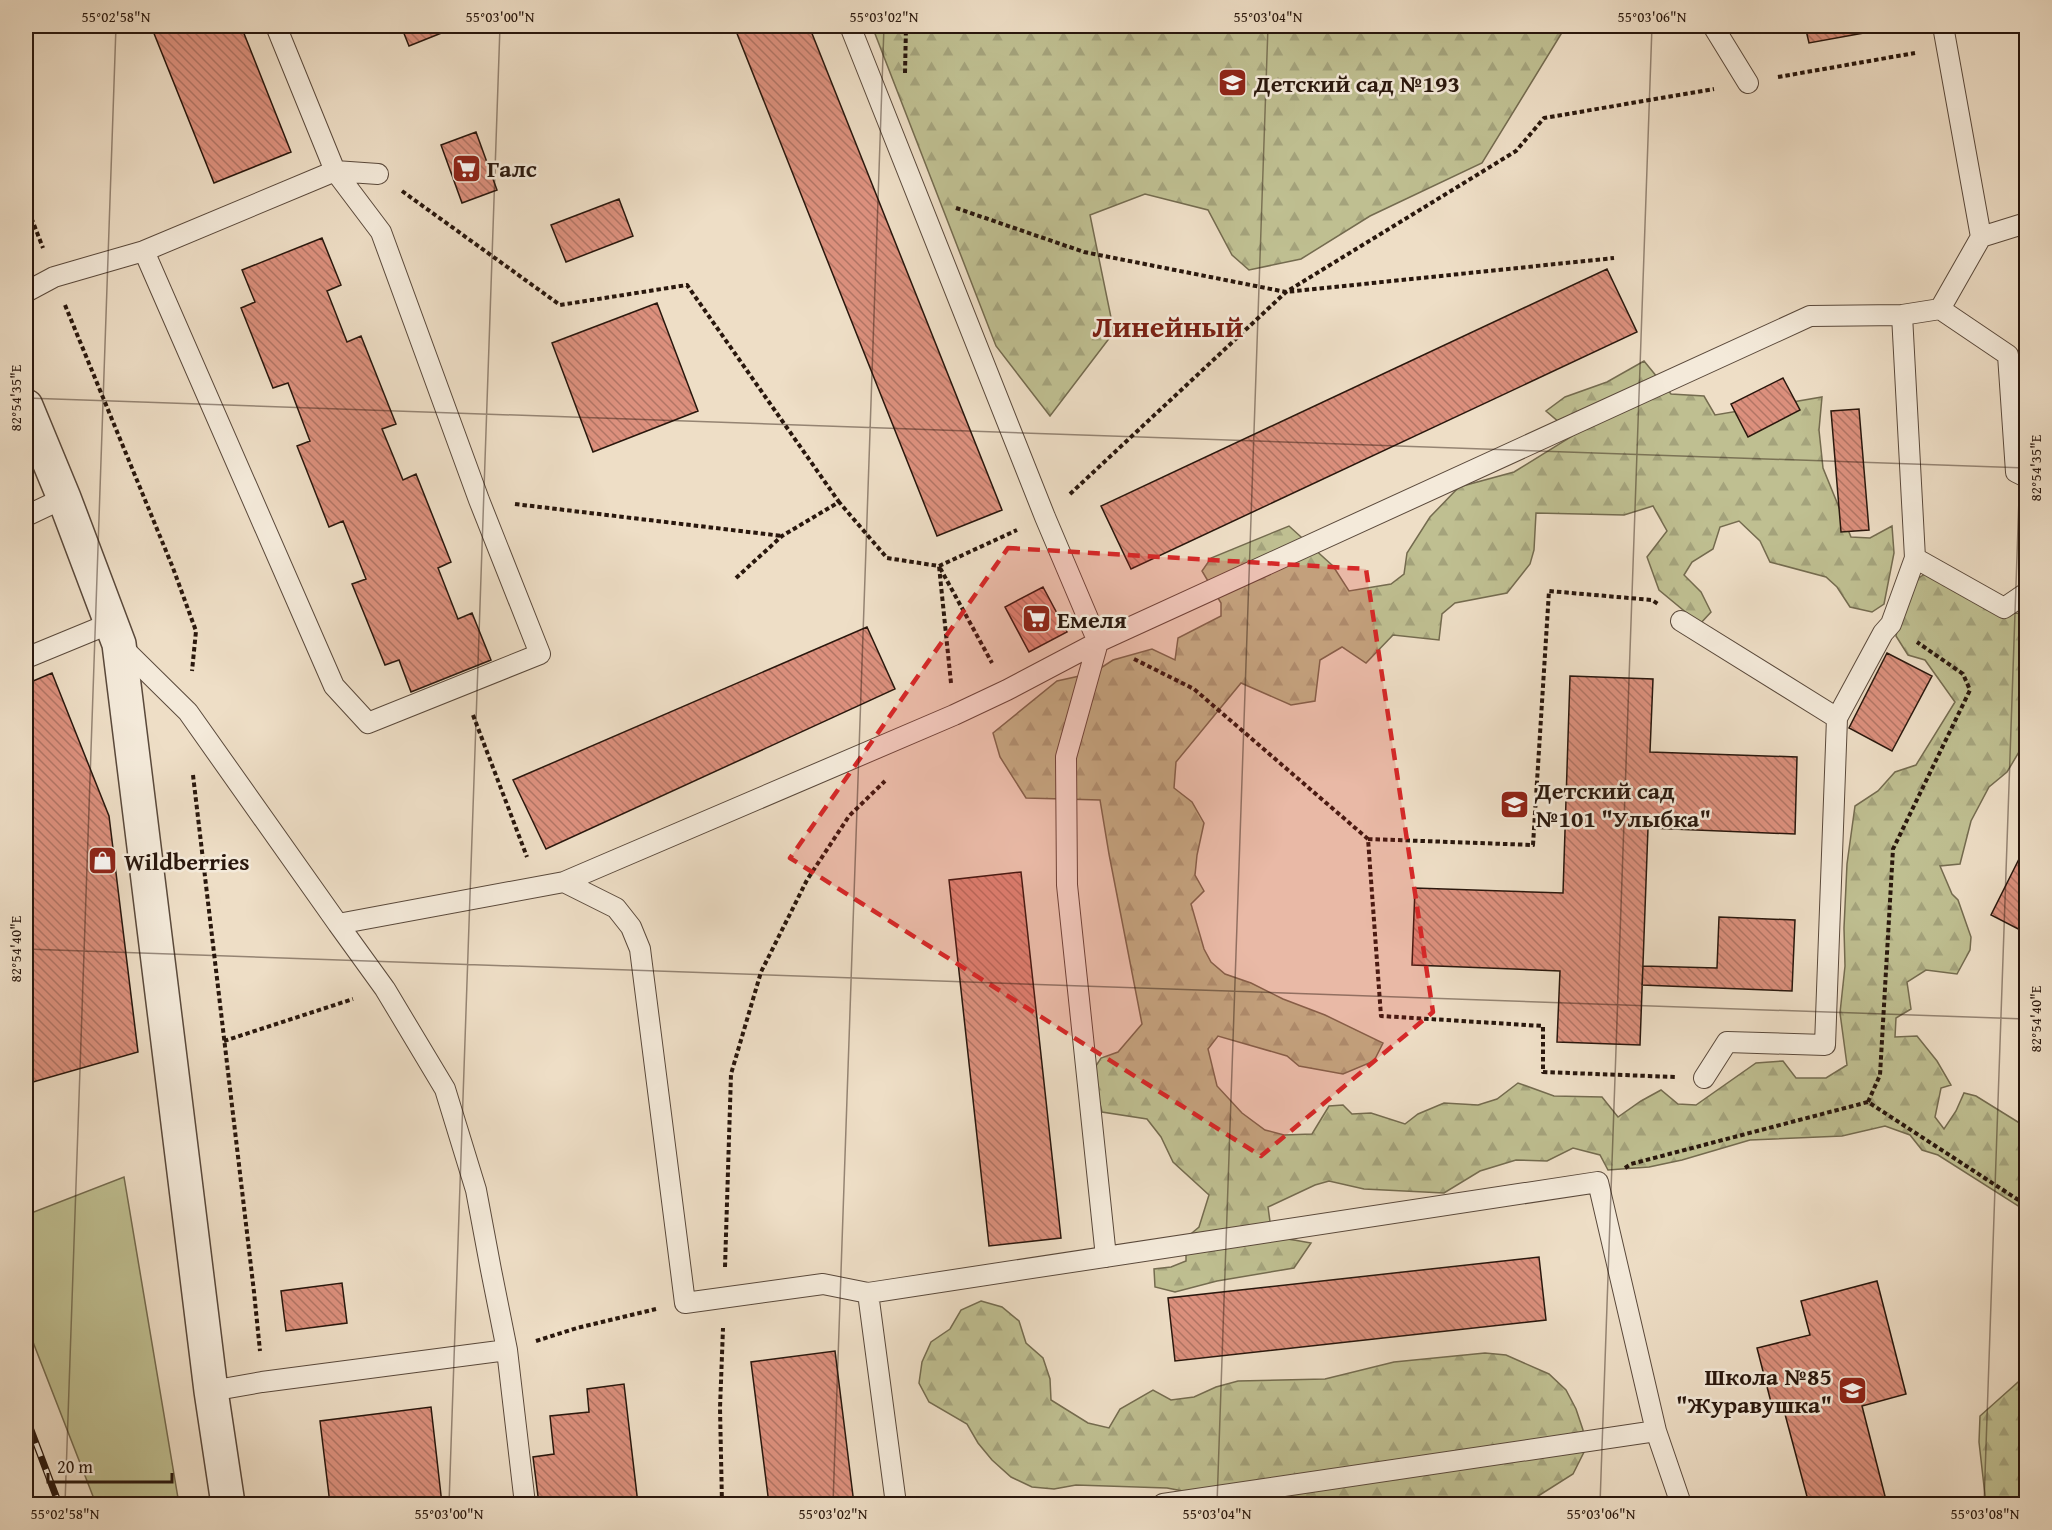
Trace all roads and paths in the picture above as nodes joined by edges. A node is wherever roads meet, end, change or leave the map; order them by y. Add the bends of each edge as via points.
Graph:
1 (276, 26) edge
2 (850, 26) edge
3 (1713, 26) edge
4 (1943, 26) edge
5 (1919, 52) dead end
6 (1748, 83) junction
7 (335, 171) junction
8 (378, 174) joint
9 (917, 195) junction
10 (26, 204) edge
11 (2026, 223) edge
12 (1981, 237) junction
13 (144, 251) junction
14 (1614, 258) dead end
15 (54, 277) junction
16 (26, 292) edge
17 (1286, 292) junction
18 (1940, 309) junction
19 (1902, 315) junction
20 (26, 406) edge
21 (2026, 477) edge
22 (64, 498) junction
23 (479, 500) junction
24 (839, 502) junction
25 (26, 516) edge
26 (1045, 517) junction
27 (782, 536) junction
28 (1915, 558) junction
29 (939, 566) junction
30 (736, 578) dead end
31 (2026, 593) edge
32 (1681, 621) joint
33 (115, 634) junction
34 (1098, 642) junction
35 (1938, 656) dead end
36 (26, 658) edge
37 (1007, 690) junction
38 (188, 712) junction
39 (954, 714) junction
40 (474, 717) dead end
41 (1837, 718) junction
42 (889, 777) dead end
43 (1368, 839) junction
44 (564, 882) junction
45 (538, 886) junction
46 (338, 924) junction
47 (385, 989) junction
48 (224, 1041) junction
49 (1704, 1078) joint
50 (1868, 1102) junction
51 (1598, 1182) junction
52 (2026, 1205) edge
53 (1106, 1257) junction
54 (868, 1293) junction
55 (724, 1298) junction
56 (685, 1303) junction
57 (507, 1350) junction
58 (262, 1382) junction
59 (211, 1391) junction
60 (1656, 1431) junction
61 (228, 1504) edge
62 (525, 1504) edge
63 (722, 1504) edge
64 (896, 1504) edge
65 (1163, 1504) edge
66 (1681, 1504) edge

1 - 7 lane
2 - 9 lane
3 - 6 lane
4 - 12 lane
5 - 6 path
6 - 17 path via 1544,118 1516,151
7 - 8 lane
7 - 13 lane
7 - 23 lane via 381,232
8 - 24 path via 560,305 687,285
9 - 17 path via 1084,252
9 - 26 lane
10 - 15 path
11 - 12 lane
12 - 18 lane
13 - 15 lane
13 - 23 lane via 334,686 368,723 540,654
14 - 17 path
15 - 16 lane
15 - 38 path via 196,631
17 - 26 path
18 - 19 lane
18 - 21 lane via 2008,355 2016,472
19 - 28 lane
19 - 34 lane via 1810,316
20 - 22 street
22 - 25 lane
22 - 33 street
23 - 27 path
24 - 27 path
24 - 29 path via 887,558
26 - 29 path
26 - 34 lane
27 - 30 path
28 - 31 lane via 2004,608
28 - 41 lane via 1891,624
29 - 37 path
29 - 39 path
32 - 41 lane
32 - 43 path via 1652,600 1549,591 1533,845
33 - 36 lane
33 - 38 lane
33 - 59 street
34 - 37 lane
34 - 43 path via 1194,689
34 - 53 lane via 1066,756 1066,861
35 - 50 path via 1963,674 1970,690 1893,849 1880,1075
37 - 39 lane
38 - 46 lane
38 - 48 path via 194,798
39 - 44 lane
40 - 45 path
41 - 49 lane via 1825,1045 1727,1042
42 - 55 path via 849,816 807,880 761,972 730,1074
43 - 49 path via 1381,1016 1543,1026 1543,1071
44 - 45 lane
44 - 56 lane via 616,908 631,927 639,949
45 - 46 lane
46 - 47 lane
47 - 48 path
47 - 57 lane via 445,1089 476,1190
48 - 58 path
50 - 51 path via 1631,1164
50 - 52 path
51 - 53 lane
51 - 60 lane
53 - 54 lane
54 - 55 lane via 823,1284
54 - 64 lane
55 - 56 lane
55 - 63 path
56 - 57 path via 577,1328
57 - 58 lane
57 - 62 lane
58 - 59 lane
59 - 61 street
60 - 65 lane
60 - 66 lane

